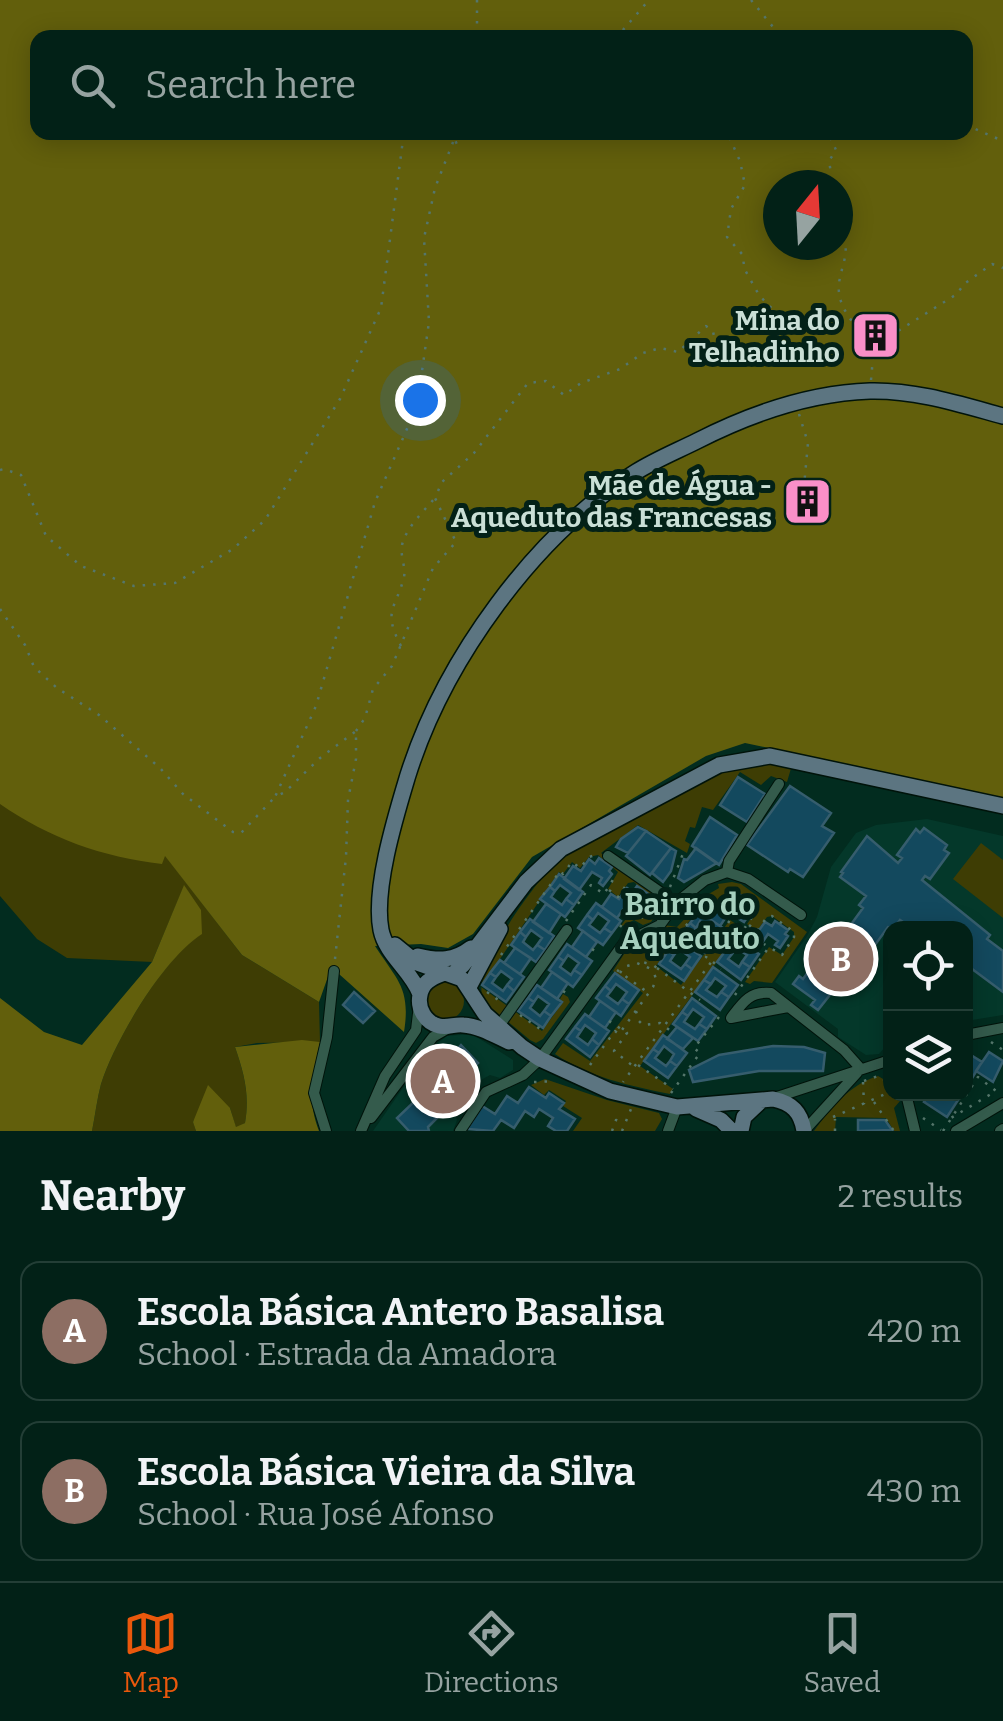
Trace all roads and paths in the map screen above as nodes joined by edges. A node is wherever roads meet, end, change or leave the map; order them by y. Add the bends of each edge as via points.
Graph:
1 (477, 0) edge
2 (648, 0) edge
3 (752, 0) edge
4 (477, 30) edge
5 (623, 30) edge
6 (776, 30) edge
7 (973, 127) edge
8 (403, 140) edge
9 (454, 140) edge
10 (462, 140) edge
11 (731, 140) edge
12 (832, 140) edge
13 (1003, 141) edge
14 (453, 144) junction
15 (830, 170) edge
16 (847, 260) edge
17 (1003, 268) edge
18 (874, 346) junction
19 (870, 391) junction
20 (793, 404) junction
21 (1003, 416) edge
22 (0, 470) edge
23 (804, 486) dead end
24 (436, 498) junction
25 (0, 609) edge
26 (401, 646) junction
27 (356, 731) junction
28 (779, 784) dead end
29 (275, 797) junction
30 (1003, 806) edge
31 (684, 851) dead end
32 (603, 856) joint
33 (558, 864) dead end
34 (617, 868) dead end
35 (554, 871) dead end
36 (727, 872) junction
37 (526, 882) junction
38 (634, 882) dead end
39 (608, 889) junction
40 (652, 895) dead end
41 (672, 900) junction
42 (380, 904) junction
43 (535, 907) junction
44 (519, 910) dead end
45 (540, 913) dead end
46 (801, 915) dead end
47 (528, 916) junction
48 (748, 924) junction
49 (620, 927) dead end
50 (567, 930) joint
51 (677, 936) junction
52 (483, 939) junction
53 (684, 942) dead end
54 (396, 945) junction
55 (592, 948) dead end
56 (505, 950) junction
57 (700, 952) dead end
58 (510, 954) dead end
59 (706, 956) junction
60 (712, 961) junction
61 (610, 963) junction
62 (645, 964) junction
63 (494, 966) dead end
64 (654, 968) junction
65 (721, 969) dead end
66 (334, 971) joint
67 (620, 973) junction
68 (447, 974) junction
69 (736, 980) dead end
70 (743, 984) junction
71 (474, 991) junction
72 (689, 992) junction
73 (648, 993) junction
74 (420, 999) junction
75 (700, 1000) dead end
76 (732, 1000) dead end
77 (788, 1007) junction
78 (512, 1009) junction
79 (636, 1010) junction
80 (714, 1010) dead end
81 (609, 1021) dead end
82 (454, 1025) junction
83 (499, 1026) junction
84 (664, 1026) junction
85 (1003, 1028) edge
86 (622, 1030) junction
87 (672, 1032) dead end
88 (548, 1034) dead end
89 (973, 1034) edge
90 (688, 1043) dead end
91 (522, 1047) junction
92 (694, 1048) junction
93 (1003, 1050) edge
94 (998, 1056) dead end
95 (540, 1059) junction
96 (883, 1064) edge
97 (636, 1066) junction
98 (586, 1071) dead end
99 (862, 1075) junction
100 (534, 1082) dead end
101 (559, 1082) dead end
102 (973, 1084) edge
103 (630, 1086) dead end
104 (674, 1089) junction
105 (883, 1096) edge
106 (767, 1100) junction
107 (651, 1101) junction
108 (874, 1101) junction
109 (908, 1101) edge
110 (962, 1101) edge
111 (973, 1101) edge
112 (1003, 1102) edge
113 (976, 1103) junction
114 (619, 1104) dead end
115 (864, 1106) junction
116 (632, 1107) junction
117 (685, 1108) junction
118 (824, 1117) dead end
119 (836, 1117) junction
120 (625, 1124) junction
121 (326, 1131) edge
122 (362, 1131) edge
123 (460, 1131) edge
124 (612, 1131) edge
125 (622, 1131) edge
126 (668, 1131) edge
127 (732, 1131) edge
128 (741, 1131) edge
129 (804, 1131) edge
130 (835, 1131) edge
131 (894, 1131) edge
132 (914, 1131) edge
133 (935, 1131) edge
134 (942, 1131) edge
135 (956, 1131) edge

1 - 4 path
2 - 5 path
3 - 6 path
7 - 13 path
8 - 22 path via 381,308 340,400 304,460 265,520 233,549 175,583 134,586 81,566 46,536 21,475
9 - 14 path
10 - 14 path
11 - 24 path via 745,186 731,209 727,237 777,314 780,356 770,364 730,362 706,326 678,352 643,353 564,395 546,381 528,383 474,453 442,482
12 - 15 path
14 - 29 path via 424,238 429,322 416,406 375,502 316,706
16 - 18 path via 842,300 850,322
17 - 18 path via 992,264
18 - 19 path
19 - 20 street
19 - 21 street via 922,394
20 - 23 path via 808,443
20 - 42 street via 731,424 635,472 567,526 508,591 444,689 416,750
24 - 26 path via 402,546 404,576 392,612
24 - 26 path via 456,542 433,568
25 - 29 path via 34,667 232,832 241,833
26 - 27 path
27 - 29 path
27 - 66 path
28 - 36 street
30 - 37 street via 770,756 718,765 561,849
31 - 41 path
32 - 41 street
32 - 43 path via 588,857 580,868 572,862
33 - 35 path
34 - 39 path
36 - 41 street
36 - 46 street
37 - 52 street
37 - 71 street
38 - 39 path via 618,896
39 - 50 path via 604,894 592,885 562,926
40 - 49 path via 641,919 631,912
41 - 61 street via 660,924 624,943
42 - 54 street
42 - 74 street via 382,931 413,976
43 - 45 path
43 - 47 path
44 - 47 path
47 - 56 path
48 - 51 path via 755,904 736,891 720,903 702,904
48 - 59 path via 744,929 730,920
48 - 70 path via 757,931 772,916 794,937 782,956 766,946
50 - 78 street
51 - 53 path
51 - 62 path via 655,934
51 - 64 path
52 - 54 street via 439,961
52 - 68 street
54 - 68 street via 417,963
55 - 61 path
56 - 58 path
56 - 63 path
57 - 59 path
59 - 60 path
60 - 65 path
60 - 72 path
61 - 67 path
61 - 95 street
62 - 64 path
62 - 67 path via 630,964
64 - 72 path
64 - 73 path
66 - 121 street via 314,1094
67 - 73 path
68 - 71 street
68 - 74 street via 432,978
69 - 70 path
70 - 76 path
71 - 78 path
71 - 82 street via 467,1017
71 - 83 street
72 - 75 path
72 - 84 path
73 - 79 path
74 - 82 street via 430,1022
74 - 122 street via 416,1030 385,1076
77 - 77 street via 758,992 731,1018
77 - 99 street via 844,1050
78 - 83 street
78 - 88 path
79 - 84 path via 644,1024
79 - 86 path
80 - 92 path via 720,1016
81 - 86 path
82 - 91 street
82 - 122 street via 433,1036
83 - 91 street
84 - 87 path
84 - 97 path
85 - 89 street
86 - 97 path via 627,1033 614,1051
86 - 98 path via 615,1030
90 - 92 path
91 - 95 street
92 - 104 path via 700,1053
93 - 94 path
95 - 107 street via 610,1091
95 - 123 street via 486,1092
96 - 99 street
97 - 103 path via 622,1084
97 - 104 path
99 - 106 street
99 - 115 path
99 - 129 street
100 - 101 path
102 - 113 path via 978,1077 996,1091
104 - 107 path
105 - 108 path
106 - 117 street
106 - 128 street via 744,1117
106 - 129 street via 796,1108
107 - 116 path
107 - 117 street
108 - 115 path
108 - 131 path
109 - 132 street
110 - 113 path via 951,1118
111 - 113 path
112 - 135 street
114 - 116 path
115 - 119 path
116 - 120 path
117 - 126 street
117 - 127 street via 721,1120
118 - 119 path
119 - 130 path
120 - 124 path via 616,1120
120 - 125 path
133 - 134 path

